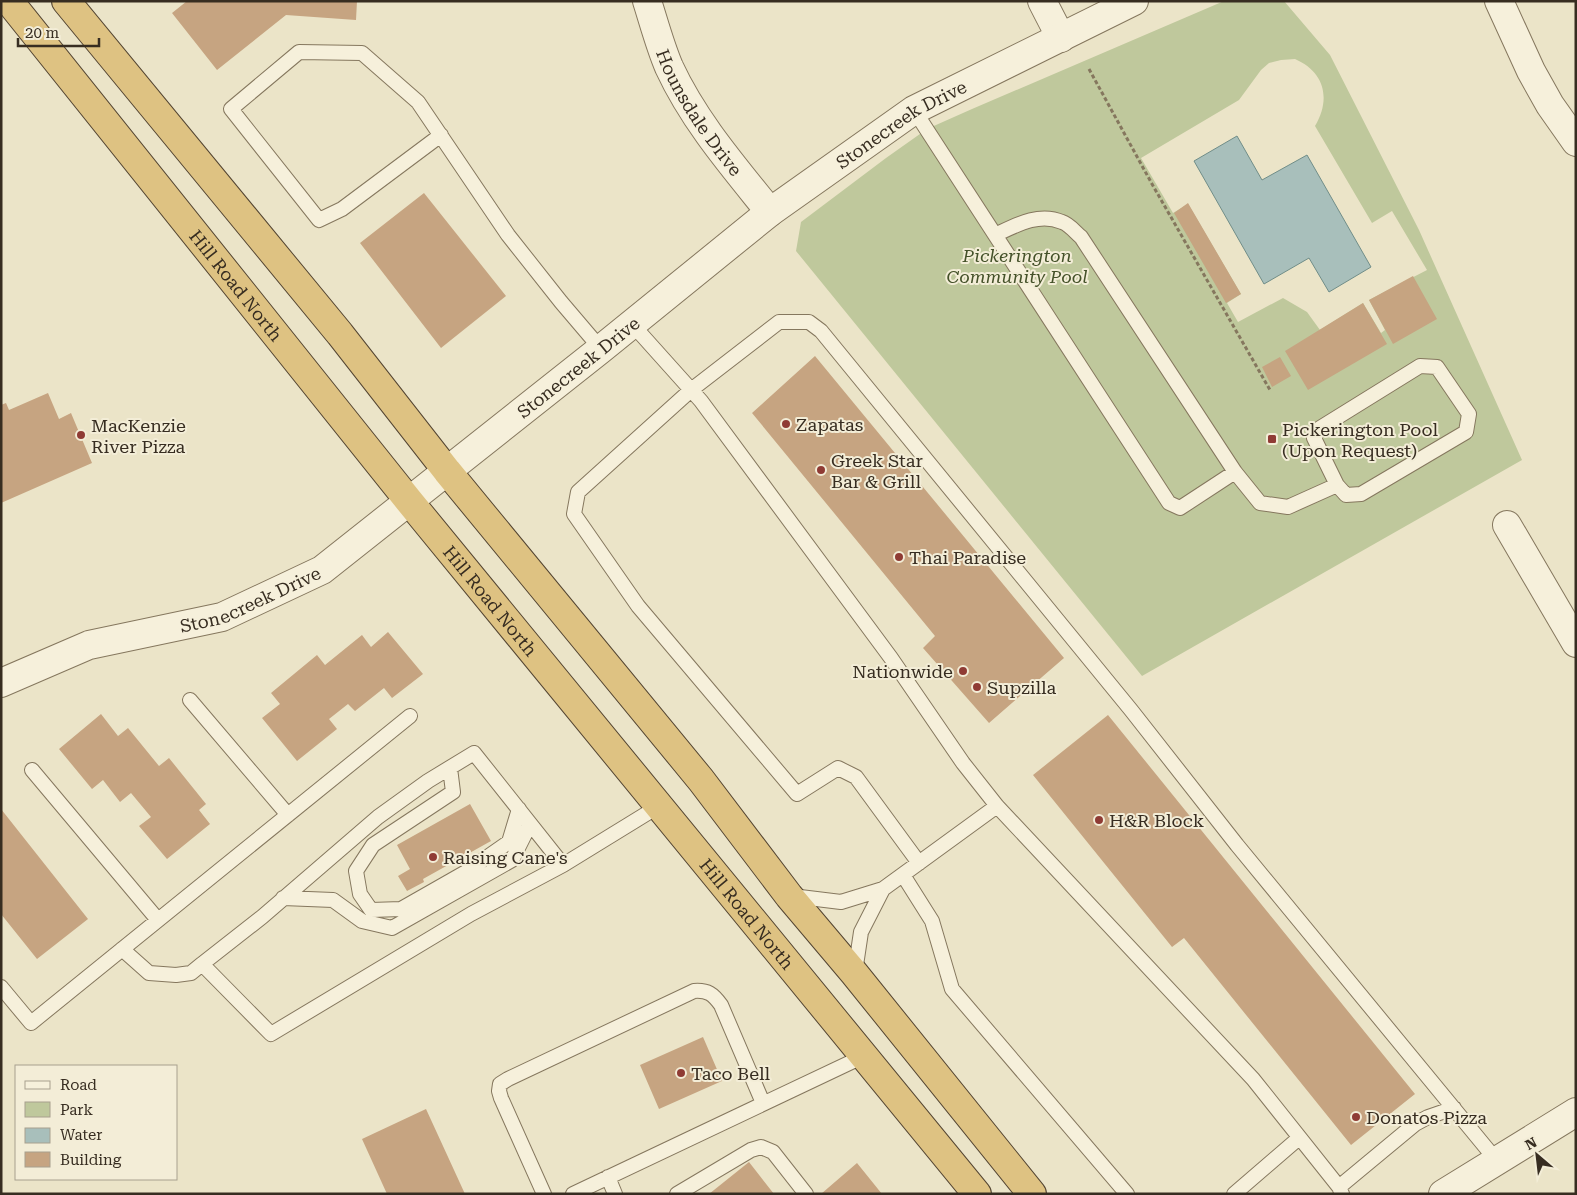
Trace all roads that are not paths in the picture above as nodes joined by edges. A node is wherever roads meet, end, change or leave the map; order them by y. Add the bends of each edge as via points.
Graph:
1 (9, 1) edge
2 (66, 1) edge
3 (647, 1) edge
4 (1042, 1) edge
5 (1134, 1) edge
6 (1499, 1) edge
7 (1060, 38) junction
8 (914, 110) junction
9 (441, 135) junction
10 (1576, 142) edge
11 (770, 212) junction
12 (995, 235) junction
13 (632, 324) junction
14 (601, 349) junction
15 (690, 390) junction
16 (446, 471) junction
17 (1236, 472) junction
18 (1337, 485) junction
19 (409, 501) junction
20 (1507, 525) dead end
21 (1576, 643) edge
22 (1, 683) edge
23 (190, 700) dead end
24 (410, 716) dead end
25 (450, 768) junction
26 (32, 770) dead end
27 (659, 806) junction
28 (997, 806) junction
29 (519, 810) junction
30 (288, 815) junction
31 (530, 824) junction
32 (919, 863) junction
33 (563, 866) junction
34 (903, 875) junction
35 (883, 889) junction
36 (789, 896) junction
37 (283, 898) junction
38 (158, 920) junction
39 (122, 949) junction
40 (202, 964) junction
41 (854, 973) junction
42 (1, 987) edge
43 (864, 1056) junction
44 (763, 1103) junction
45 (1454, 1108) junction
46 (1576, 1112) edge
47 (1300, 1138) junction
48 (1497, 1161) junction
49 (608, 1177) junction
50 (1340, 1190) edge
51 (544, 1194) edge
52 (573, 1194) edge
53 (615, 1194) edge
54 (677, 1194) edge
55 (806, 1194) edge
56 (977, 1194) edge
57 (1032, 1194) edge
58 (1127, 1194) edge
59 (1234, 1194) edge
60 (1443, 1194) edge

1 - 19 highway, Hill Road North
2 - 16 highway via 340,334
3 - 11 street, Hounsdale Drive via 670,69 698,119
4 - 7 street
5 - 7 street, Stonecreek Drive
6 - 10 street via 1550,106
7 - 8 street, Stonecreek Drive
8 - 11 street, Stonecreek Drive
8 - 12 lane
9 - 9 lane via 418,102 362,53 299,52 231,109 319,220 342,209
9 - 14 lane via 508,235
11 - 13 street, Stonecreek Drive
12 - 17 lane via 1023,222 1045,218 1064,222 1081,237
12 - 17 lane via 1169,503 1180,508
13 - 14 street, Stonecreek Drive
13 - 15 lane
14 - 16 street, Stonecreek Drive
15 - 28 lane via 886,651 963,763
15 - 32 lane via 578,492 574,514 638,606 797,794 838,768 856,777
15 - 45 lane via 779,322 809,322 822,331
16 - 19 street, Stonecreek Drive
16 - 36 highway via 701,780
17 - 18 lane via 1260,503 1288,507
18 - 18 lane via 1346,495 1361,494 1466,432 1469,414 1436,367 1420,366 1320,428 1314,438
19 - 22 street, Stonecreek Drive via 322,570 222,617 89,645
19 - 27 highway, Hill Road North
20 - 21 street
23 - 30 lane
24 - 30 lane
25 - 29 lane via 474,754
25 - 29 lane via 453,792 373,846 356,871 360,894 372,910 401,909 466,872 509,842
25 - 37 lane via 378,817
26 - 38 lane
27 - 33 lane
27 - 43 highway, Hill Road North
28 - 32 lane
28 - 47 lane via 1252,1079
29 - 31 lane
30 - 38 lane
31 - 33 lane
31 - 37 lane via 512,860 392,928 362,921 333,900
32 - 34 lane
33 - 40 lane via 471,914 271,1034
34 - 35 lane
34 - 58 lane via 932,921 952,989
35 - 36 lane via 841,902
35 - 41 lane via 861,932
36 - 41 highway
37 - 40 lane
38 - 39 lane
39 - 40 lane via 149,973 191,973
39 - 42 lane via 31,1023
41 - 57 highway
43 - 44 lane
43 - 56 highway, Hill Road North
44 - 49 lane
44 - 51 lane via 721,1005 704,990 694,991 500,1084 501,1098
45 - 48 lane
45 - 50 lane via 1415,1124
46 - 48 street
47 - 50 lane
47 - 59 lane
48 - 60 street
49 - 52 lane
49 - 53 lane
54 - 55 lane via 761,1147 773,1152

